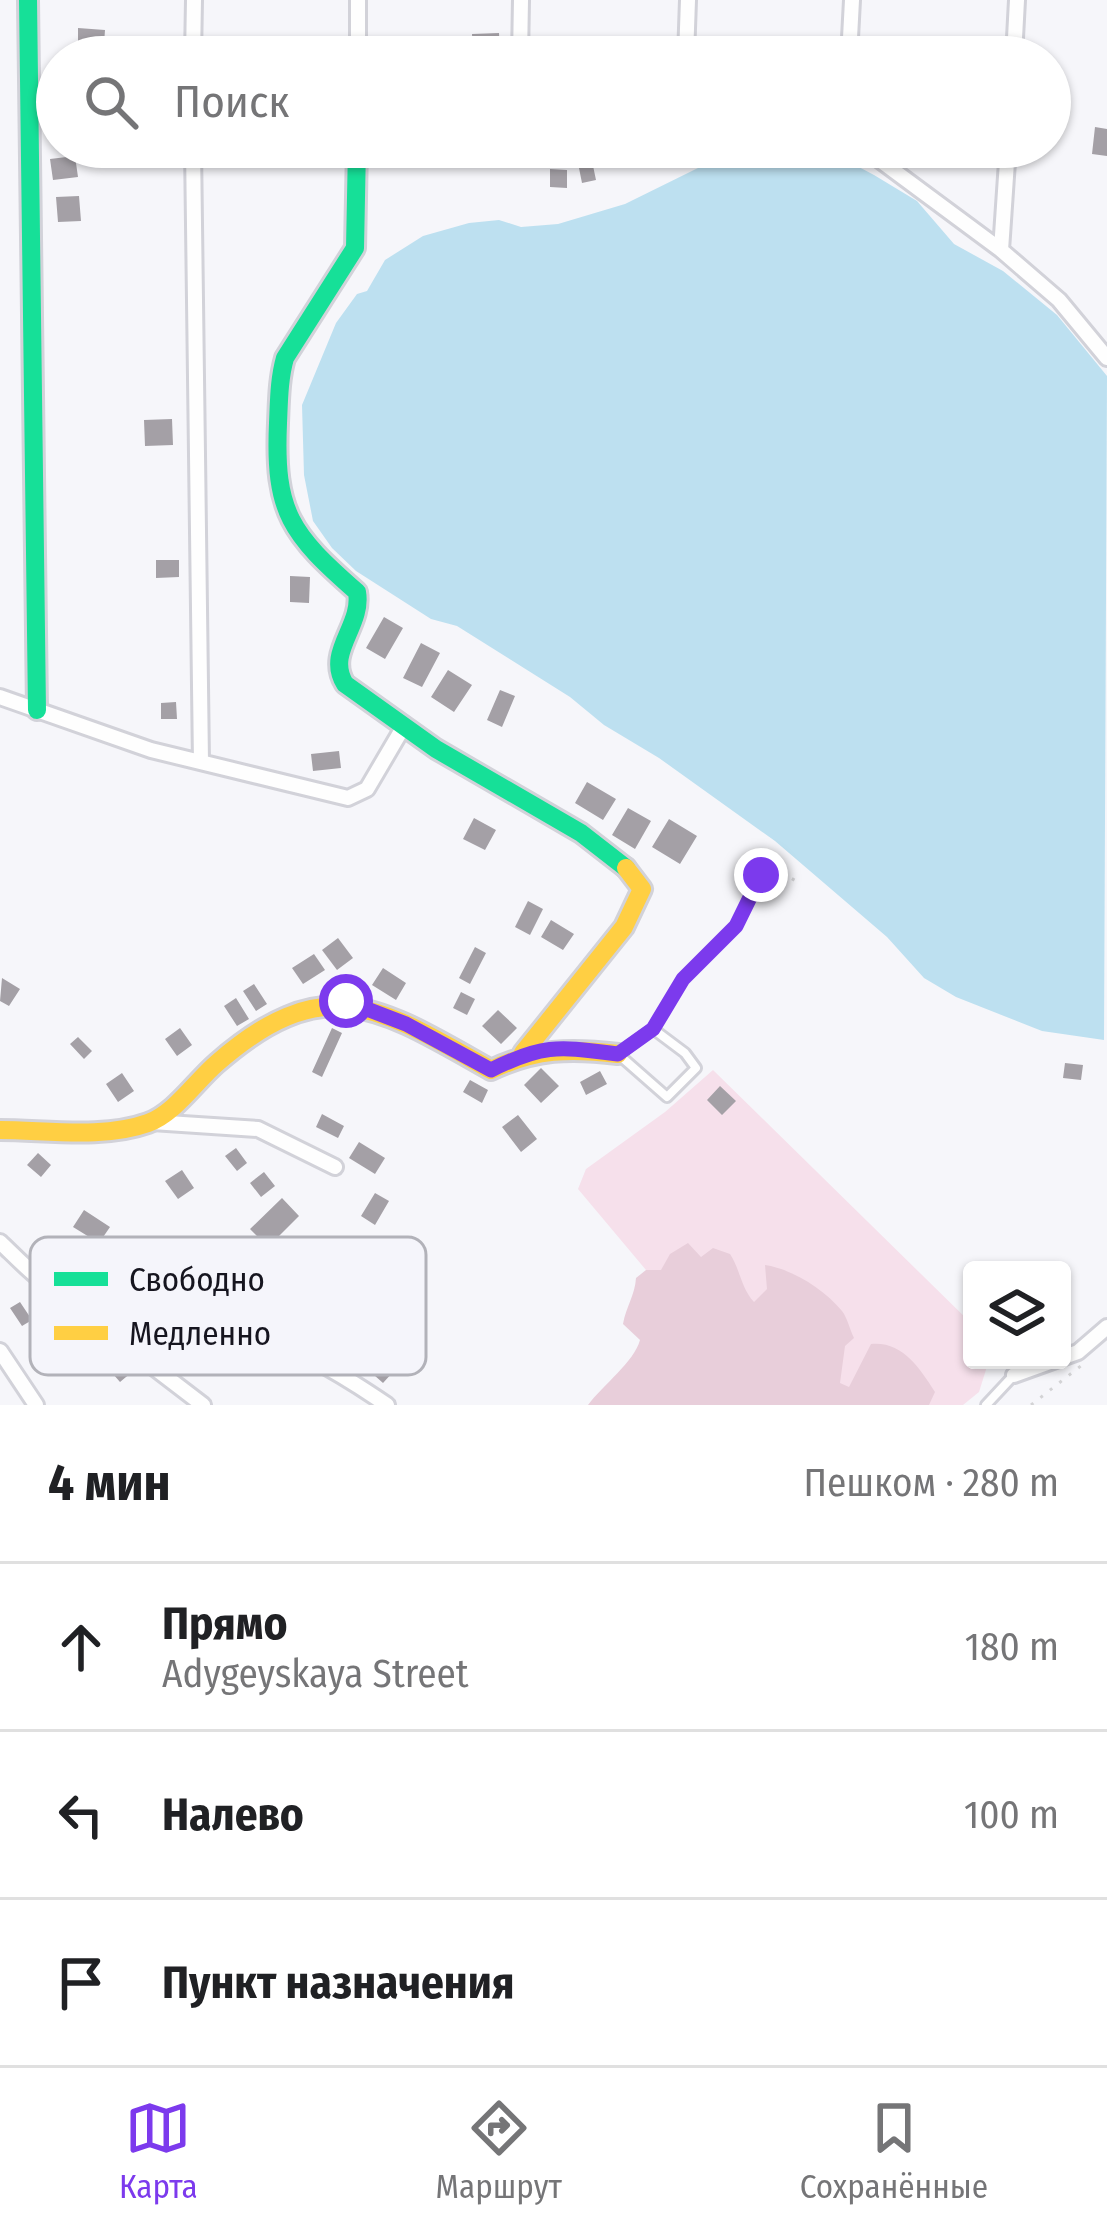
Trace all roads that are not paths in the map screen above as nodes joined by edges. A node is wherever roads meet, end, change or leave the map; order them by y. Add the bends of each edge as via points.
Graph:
1 (28, 0) edge
2 (194, 0) edge
3 (358, 0) edge
4 (521, 0) edge
5 (688, 0) edge
6 (852, 0) edge
7 (1017, 0) edge
8 (194, 36) edge
9 (358, 36) edge
10 (520, 36) edge
11 (687, 36) edge
12 (850, 36) edge
13 (1015, 36) edge
14 (194, 168) edge
15 (358, 168) edge
16 (890, 168) edge
17 (1007, 168) edge
18 (1001, 250) junction
19 (1107, 358) edge
20 (0, 697) edge
21 (37, 710) junction
22 (404, 726) junction
23 (201, 762) junction
24 (523, 1053) junction
25 (618, 1054) junction
26 (150, 1122) junction
27 (0, 1130) edge
28 (335, 1167) dead end
29 (0, 1242) edge
30 (30, 1270) edge
31 (1107, 1327) edge
32 (0, 1351) edge
33 (164, 1375) edge
34 (342, 1375) edge
35 (1014, 1375) joint
36 (36, 1405) edge
37 (203, 1405) edge
38 (387, 1405) edge
39 (986, 1405) edge

1 - 21 street
2 - 8 street
3 - 9 street
4 - 10 street
5 - 11 street
6 - 12 street
7 - 13 street
14 - 23 street
15 - 22 street via 356,248 280,376 279,493 300,537 360,601 335,673
16 - 18 street
17 - 18 street
18 - 19 street via 1059,300
20 - 21 street
21 - 23 street
22 - 23 street via 367,789 348,798
22 - 24 street via 593,839 636,874 642,889 624,927
24 - 25 street via 551,1046
24 - 26 street via 491,1070 406,1024 346,1001 317,1003 240,1042
25 - 25 lane via 653,1029 696,1068 667,1097
26 - 27 street
26 - 28 street via 258,1130
29 - 30 street
31 - 35 street via 1078,1352
32 - 36 street
33 - 37 street
34 - 38 street
35 - 39 lane

